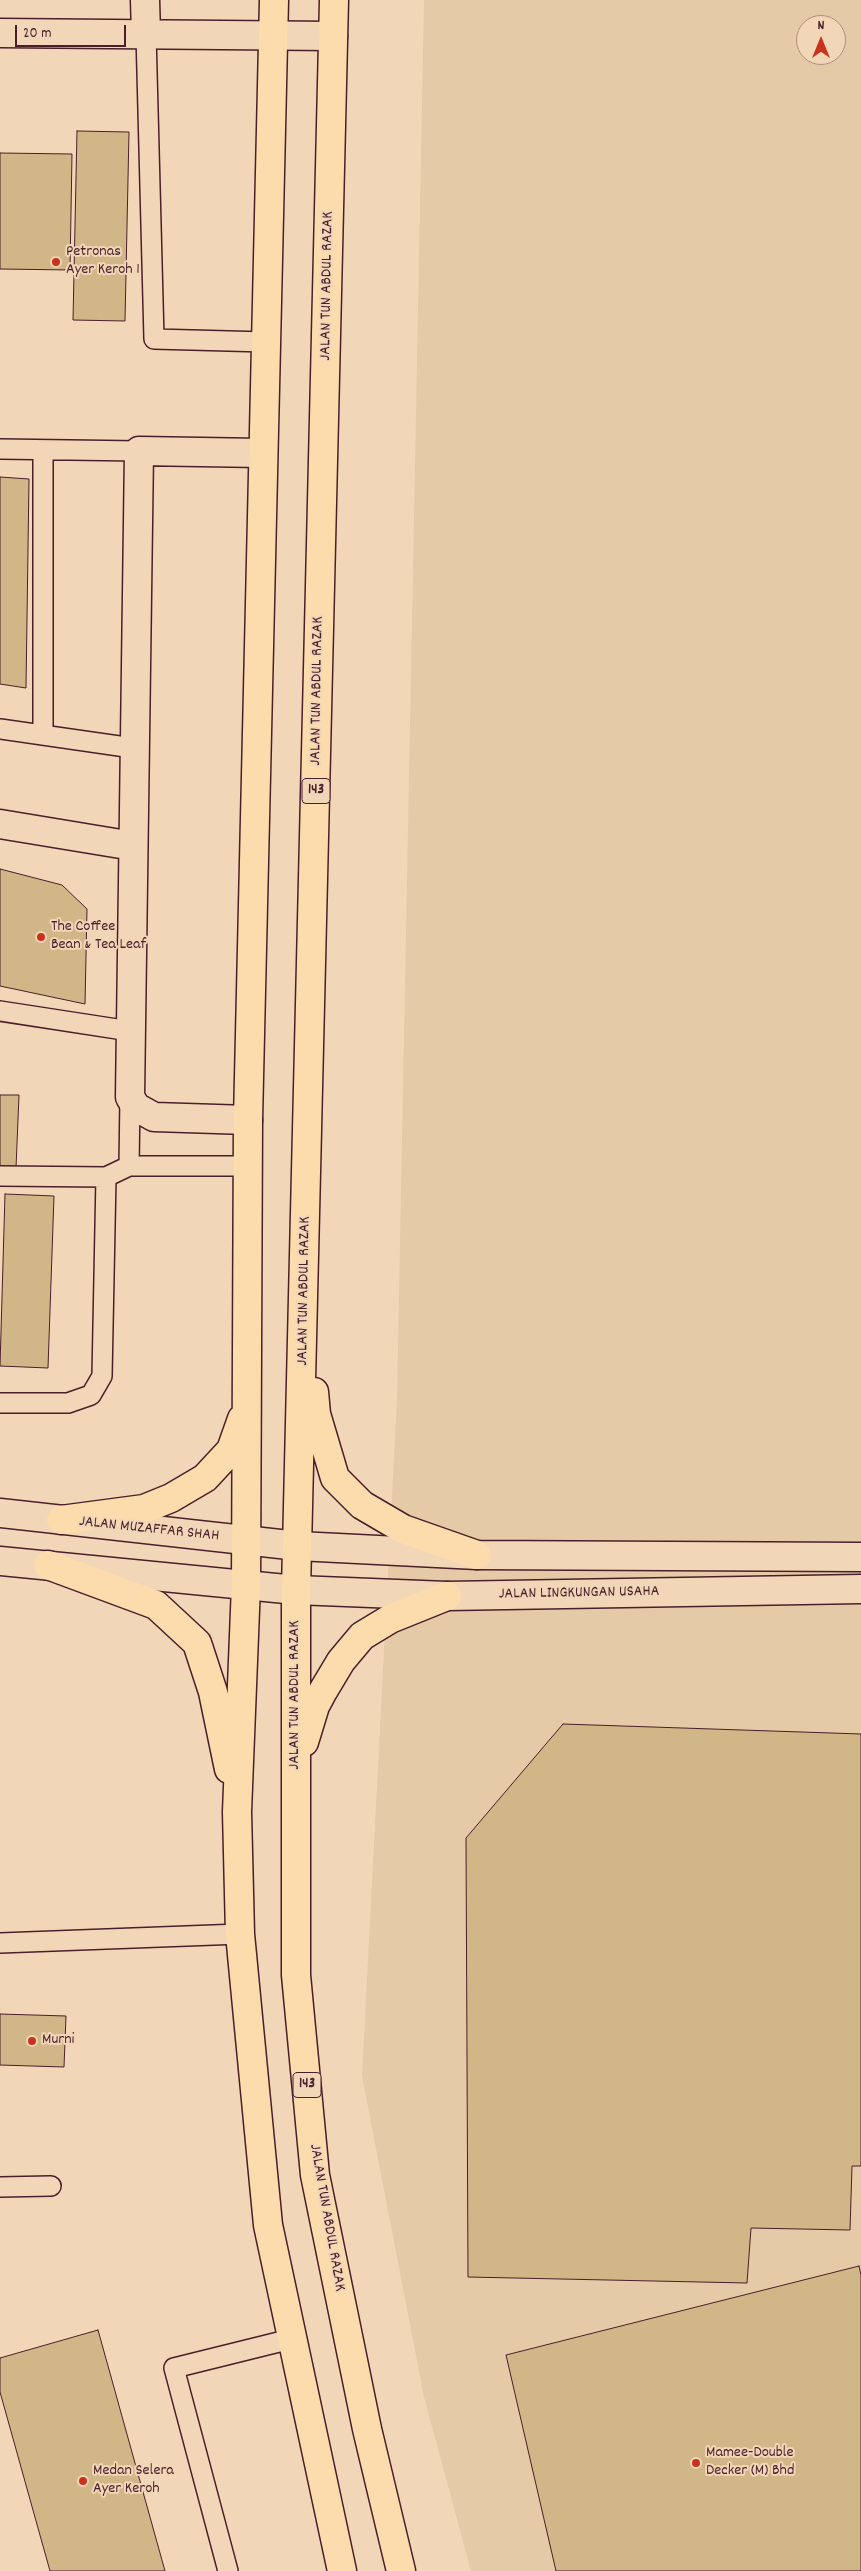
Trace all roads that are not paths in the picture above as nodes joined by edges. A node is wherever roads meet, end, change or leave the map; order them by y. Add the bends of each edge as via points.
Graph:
1 (145, 0) edge
2 (274, 0) edge
3 (334, 0) edge
4 (0, 33) edge
5 (146, 34) junction
6 (273, 36) junction
7 (333, 36) junction
8 (266, 342) junction
9 (0, 449) edge
10 (43, 450) junction
11 (139, 451) junction
12 (262, 453) junction
13 (0, 729) edge
14 (43, 735) junction
15 (133, 748) junction
16 (0, 824) edge
17 (133, 846) junction
18 (0, 1011) edge
19 (130, 1030) junction
20 (130, 1097) junction
21 (248, 1120) junction
22 (129, 1166) junction
23 (247, 1166) junction
24 (0, 1176) edge
25 (106, 1177) junction
26 (304, 1313) junction
27 (248, 1402) junction
28 (0, 1403) edge
29 (0, 1513) edge
30 (61, 1520) junction
31 (246, 1540) junction
32 (298, 1546) junction
33 (477, 1556) junction
34 (861, 1556) edge
35 (0, 1561) edge
36 (48, 1565) junction
37 (246, 1586) junction
38 (861, 1589) edge
39 (296, 1590) junction
40 (446, 1596) junction
41 (296, 1768) junction
42 (237, 1812) junction
43 (240, 1934) junction
44 (0, 1943) edge
45 (0, 2186) edge
46 (51, 2186) dead end
47 (291, 2339) junction
48 (228, 2571) edge
49 (342, 2571) edge
50 (401, 2571) edge

1 - 5 street
2 - 6 highway
3 - 7 highway, JALAN TUN ABDUL RAZAK / 143
4 - 5 street
5 - 6 street
5 - 8 lane via 154,338
6 - 7 street
6 - 8 highway
7 - 26 highway, JALAN TUN ABDUL RAZAK / 143
8 - 12 highway
9 - 10 lane
10 - 11 lane
10 - 14 lane
11 - 12 street
11 - 15 street
12 - 21 highway
13 - 14 lane
14 - 15 lane
15 - 17 street
16 - 17 street
17 - 19 street
18 - 19 lane
19 - 20 street
20 - 21 street via 136,1107 154,1117
20 - 22 lane
21 - 23 highway
22 - 23 lane
22 - 25 lane
23 - 27 highway
24 - 25 lane
25 - 28 lane via 102,1376 91,1395 68,1403
26 - 32 highway, JALAN TUN ABDUL RAZAK / 143
26 - 33 highway via 316,1414 334,1478 362,1505 404,1529
27 - 30 highway via 231,1450 205,1478 144,1509
27 - 31 highway
29 - 30 street, JALAN MUZAFFAR SHAH
30 - 31 street, JALAN MUZAFFAR SHAH
31 - 32 street, JALAN MUZAFFAR SHAH
31 - 37 highway
32 - 33 street
32 - 39 highway, JALAN TUN ABDUL RAZAK / 143
33 - 34 street
35 - 36 street
36 - 37 street
36 - 42 highway via 156,1605 197,1643 213,1692
37 - 39 street
37 - 42 highway
38 - 40 street, JALAN LINGKUNGAN USAHA
39 - 40 street, JALAN LINGKUNGAN USAHA
39 - 41 highway, JALAN TUN ABDUL RAZAK / 143
40 - 41 highway via 390,1618 362,1636 341,1661 316,1706
41 - 50 highway, JALAN TUN ABDUL RAZAK / 143 via 296,1975 316,2175 367,2429
42 - 43 highway
43 - 44 lane
43 - 47 highway via 268,2225
45 - 46 lane
47 - 48 lane via 174,2368
47 - 49 highway

